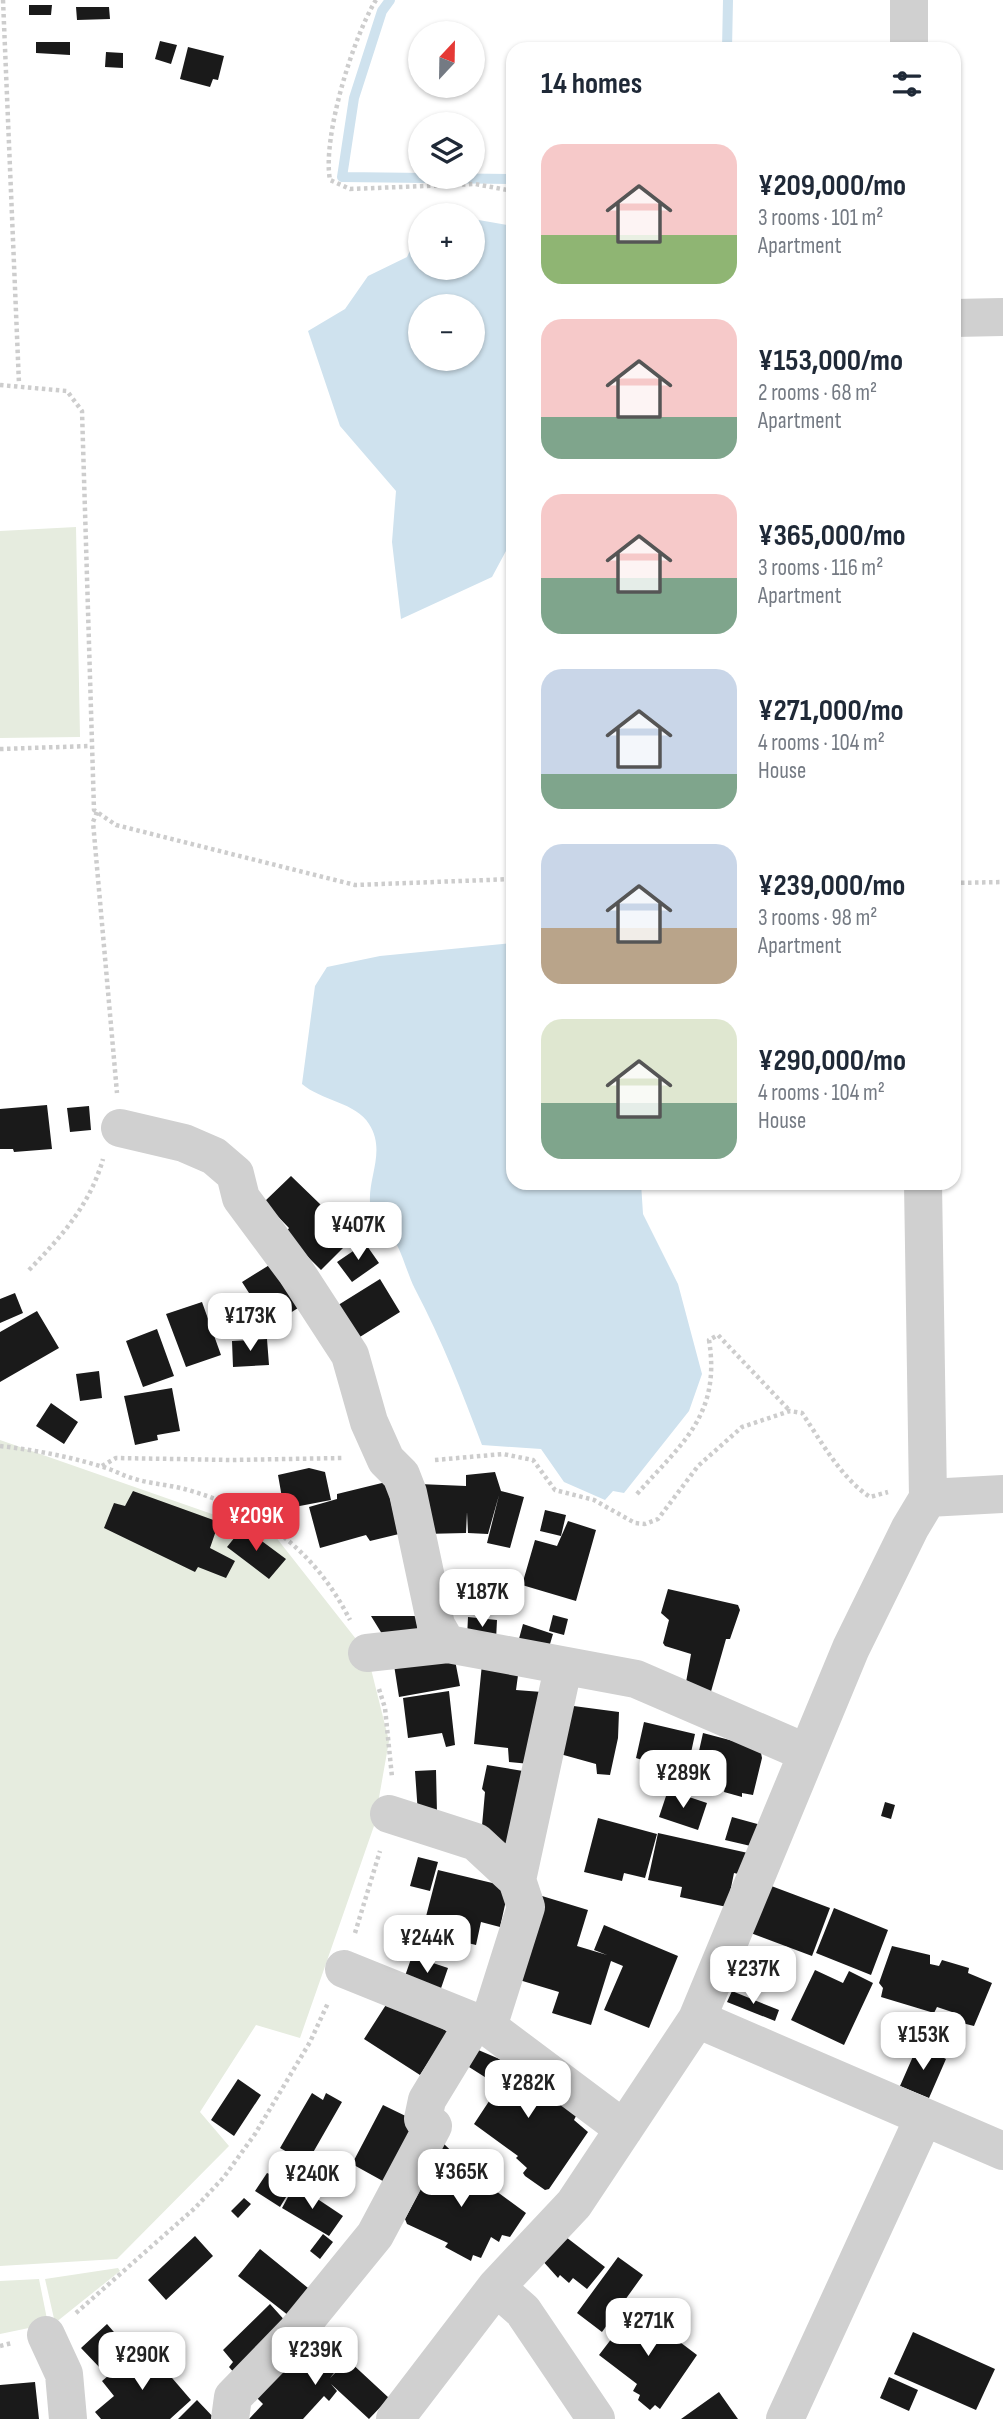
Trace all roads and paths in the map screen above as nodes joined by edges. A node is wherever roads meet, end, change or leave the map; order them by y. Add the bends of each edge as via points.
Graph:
1 (3, 0) edge
2 (376, 0) edge
3 (909, 0) edge
4 (909, 42) edge
5 (506, 190) edge
6 (961, 317) edge
7 (1003, 317) edge
8 (19, 384) junction
9 (0, 385) edge
10 (90, 746) junction
11 (0, 749) edge
12 (97, 812) junction
13 (506, 879) edge
14 (1003, 882) edge
15 (961, 883) edge
16 (120, 1128) junction
17 (923, 1190) edge
18 (29, 1270) dead end
19 (790, 1410) junction
20 (0, 1446) edge
21 (386, 1460) junction
22 (101, 1466) junction
23 (928, 1490) junction
24 (637, 1494) dead end
25 (1003, 1494) edge
26 (447, 1644) junction
27 (367, 1653) junction
28 (563, 1668) junction
29 (807, 1753) junction
30 (389, 1814) junction
31 (517, 1880) junction
32 (344, 1969) junction
33 (697, 2019) junction
34 (482, 2024) junction
35 (924, 2117) junction
36 (624, 2129) junction
37 (1003, 2151) edge
38 (496, 2287) junction
39 (46, 2335) junction
40 (0, 2346) edge
41 (68, 2419) edge
42 (230, 2419) edge
43 (395, 2419) edge
44 (596, 2419) edge
45 (785, 2419) edge

1 - 8 path
2 - 5 path via 353,55 329,138 330,180 350,189 475,184
3 - 4 street
6 - 7 street
8 - 9 path
8 - 10 path via 67,391 82,411
10 - 11 path
10 - 12 path
12 - 13 path via 116,825 355,885
12 - 16 path via 93,822 115,1112
14 - 15 path
16 - 18 path via 76,1217
16 - 21 street via 230,1150 241,1198 350,1355 358,1390
17 - 23 street
19 - 21 path via 742,1427 720,1444 658,1519 645,1524 594,1500 555,1490 533,1460 503,1454 417,1462
19 - 23 path via 802,1413 841,1469 870,1497
19 - 24 path via 718,1335 709,1340 711,1380 701,1419
20 - 22 path
21 - 22 path via 116,1458
21 - 26 street via 401,1475 408,1493 436,1625
22 - 27 path via 187,1490 264,1520 286,1537 321,1577
23 - 25 street
23 - 29 street via 851,1648
26 - 27 street
26 - 28 street
27 - 30 path via 385,1708 392,1767
28 - 29 street via 635,1679
28 - 31 street
29 - 33 street
30 - 31 street via 476,1842
30 - 32 path
31 - 34 street via 526,1907
32 - 34 street
32 - 39 path via 310,2042 224,2177 85,2307
33 - 35 street
33 - 36 street
34 - 36 street
34 - 42 street via 427,2100 423,2119 433,2126 375,2235 296,2332 233,2397
35 - 37 street
35 - 45 street
36 - 38 street via 574,2204
38 - 43 street
38 - 44 street via 523,2311
39 - 40 path
39 - 41 street via 64,2374

